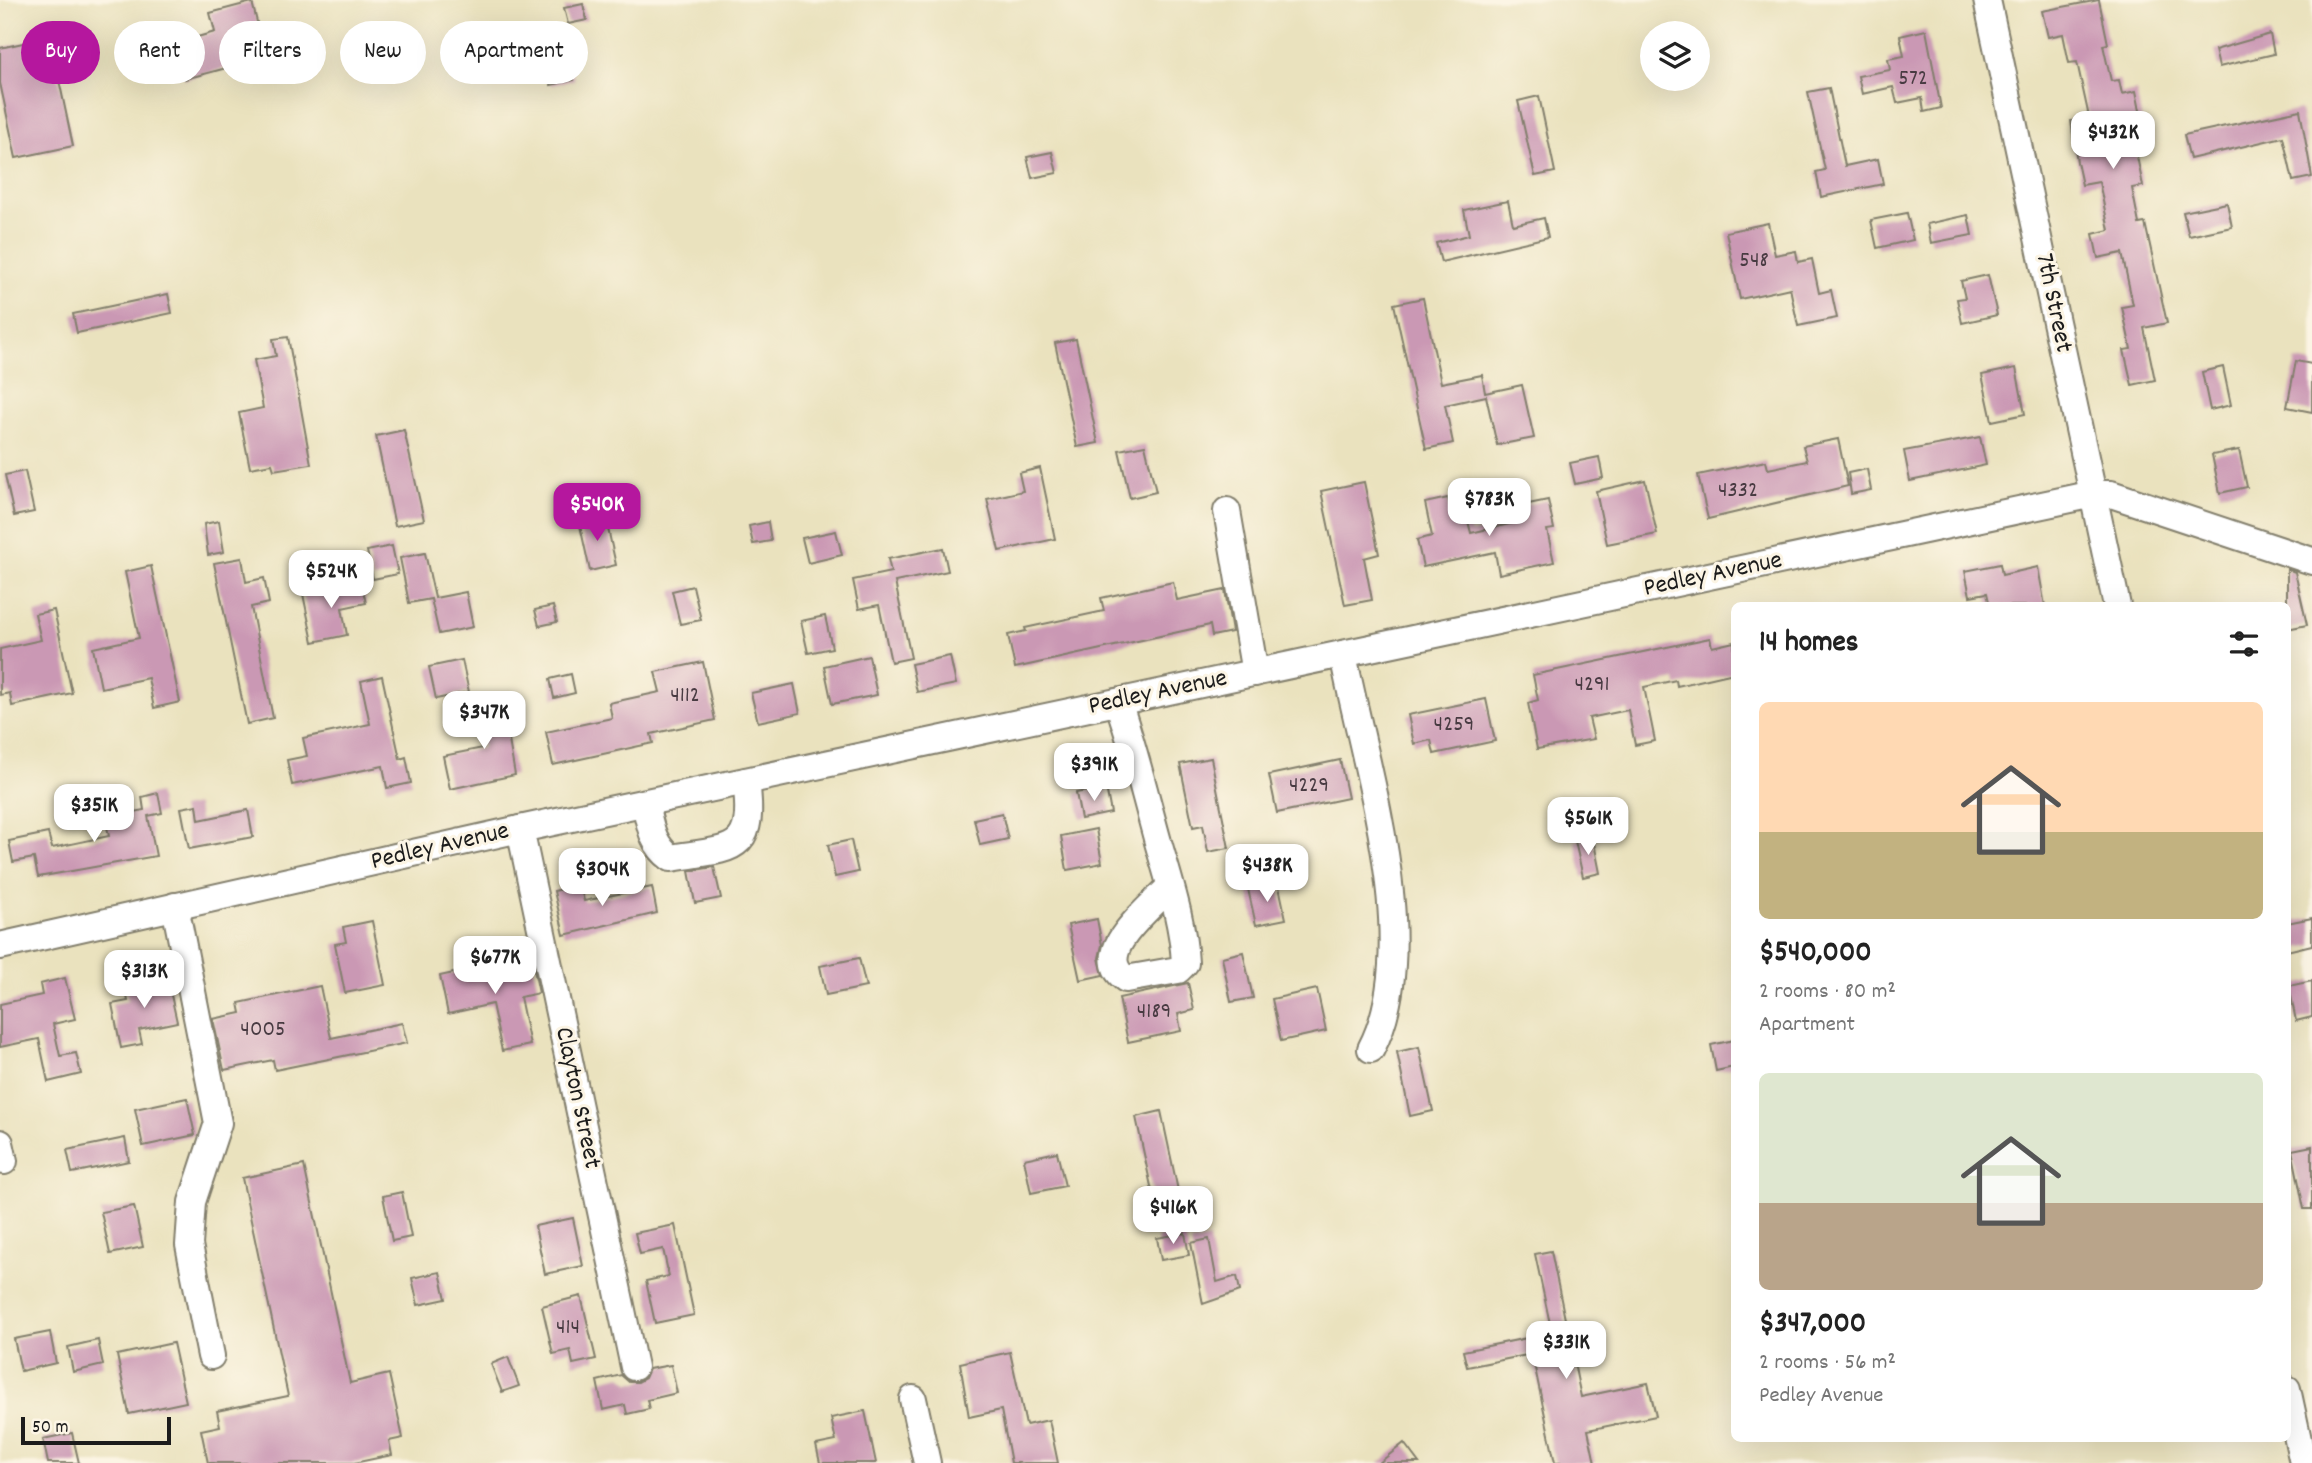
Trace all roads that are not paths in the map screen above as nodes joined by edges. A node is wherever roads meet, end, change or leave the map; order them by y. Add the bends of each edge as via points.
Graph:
1 (1987, 0) edge
2 (2094, 494) junction
3 (1227, 511) dead end
4 (2312, 561) edge
5 (2116, 602) edge
6 (1343, 654) junction
7 (1255, 673) junction
8 (1118, 702) junction
9 (746, 781) junction
10 (645, 803) junction
11 (520, 829) junction
12 (1170, 886) dead end
13 (175, 906) junction
14 (0, 946) edge
15 (1371, 1049) dead end
16 (211, 1356) dead end
17 (634, 1367) dead end
18 (2296, 1396) edge
19 (913, 1399) dead end
20 (927, 1463) edge
21 (2304, 1463) edge

1 - 2 street, 7th Street
2 - 4 street, Pedley Avenue via 2111,494
2 - 5 street, 7th Street
2 - 6 street, Pedley Avenue
3 - 7 street
6 - 7 street, Pedley Avenue
6 - 15 street via 1392,896 1394,956 1387,1010
7 - 8 street, Pedley Avenue
8 - 9 street, Pedley Avenue
8 - 12 street
9 - 10 street, Pedley Avenue
9 - 10 street via 748,827 743,839 727,849 671,858 654,840
10 - 11 street, Pedley Avenue
11 - 13 street, Pedley Avenue
11 - 17 street, Clayton Street
13 - 14 street, Pedley Avenue
13 - 16 street via 218,1123 192,1202 189,1245
18 - 21 street
19 - 20 street

